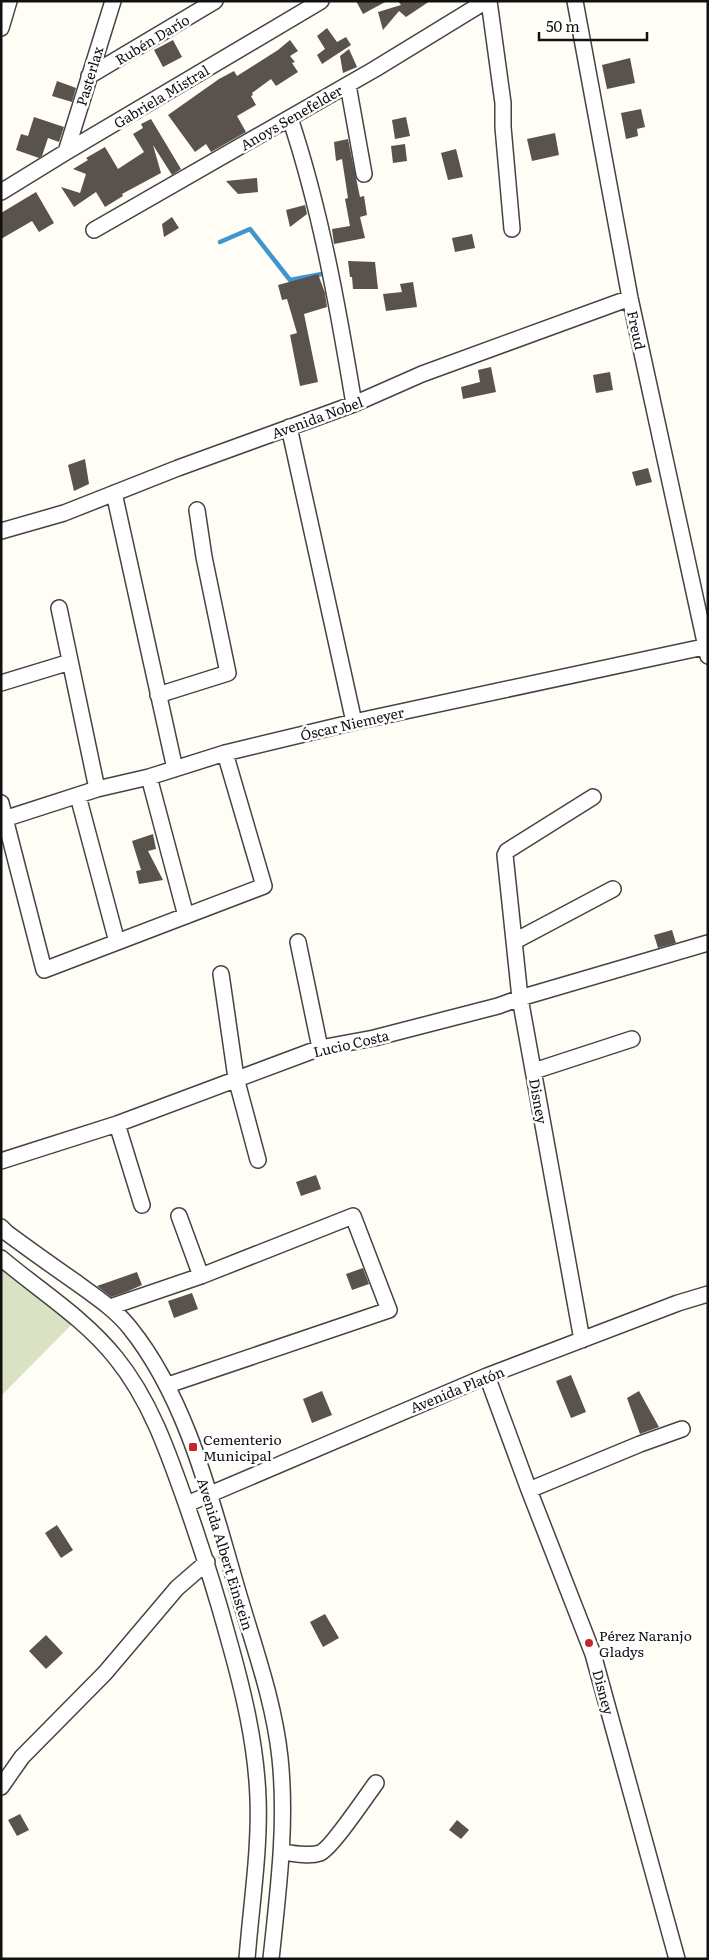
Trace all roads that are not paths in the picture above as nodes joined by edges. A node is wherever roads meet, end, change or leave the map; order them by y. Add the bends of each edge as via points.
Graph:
1 (10, 1) edge
2 (113, 1) edge
3 (215, 1) edge
4 (321, 1) edge
5 (488, 1) edge
6 (575, 1) edge
7 (1, 28) edge
8 (89, 76) junction
9 (348, 85) junction
10 (290, 118) junction
11 (66, 152) junction
12 (364, 174) dead end
13 (1, 192) edge
14 (512, 229) dead end
15 (94, 230) dead end
16 (630, 298) junction
17 (354, 404) junction
18 (289, 427) junction
19 (114, 494) junction
20 (197, 510) dead end
21 (1, 530) edge
22 (59, 608) dead end
23 (707, 650) edge
24 (70, 662) junction
25 (1, 683) edge
26 (158, 695) junction
27 (354, 722) junction
28 (225, 753) junction
29 (175, 769) junction
30 (150, 777) junction
31 (97, 789) junction
32 (78, 796) junction
33 (594, 797) dead end
34 (1, 803) edge
35 (3, 819) edge
36 (614, 890) dead end
37 (186, 916) junction
38 (515, 941) junction
39 (117, 942) junction
40 (298, 942) dead end
41 (708, 943) edge
42 (221, 974) dead end
43 (520, 998) junction
44 (632, 1039) dead end
45 (320, 1048) junction
46 (534, 1071) junction
47 (236, 1078) junction
48 (117, 1124) junction
49 (258, 1160) dead end
50 (1, 1161) edge
51 (142, 1205) dead end
52 (178, 1216) dead end
53 (1, 1227) edge
54 (1, 1258) edge
55 (201, 1276) junction
56 (708, 1294) edge
57 (110, 1307) junction
58 (582, 1340) junction
59 (487, 1376) junction
60 (168, 1385) junction
61 (682, 1429) dead end
62 (529, 1490) junction
63 (210, 1496) junction
64 (186, 1504) junction
65 (207, 1562) junction
66 (376, 1783) dead end
67 (1, 1787) edge
68 (282, 1852) junction
69 (247, 1959) edge
70 (271, 1959) edge
71 (677, 1959) edge

1 - 7 street
2 - 8 street, Pasterlax
3 - 8 street, Rubén Darío
4 - 11 street, Gabriela Mistral
5 - 9 street, Anoys Senefelder
5 - 14 street via 503,103 502,126
6 - 16 street, Freud
8 - 11 street, Pasterlax
9 - 10 street, Anoys Senefelder
9 - 12 street
10 - 15 street, Anoys Senefelder
10 - 17 street via 305,162
11 - 13 street, Gabriela Mistral
16 - 17 street, Avenida Nobel via 422,374
16 - 23 street, Freud
17 - 18 street, Avenida Nobel
18 - 19 street, Avenida Nobel
18 - 27 street
19 - 21 street, Avenida Nobel via 64,513
19 - 26 street
20 - 26 street via 228,674
22 - 24 street
23 - 27 street, Óscar Niemeyer
24 - 25 street
24 - 31 street
26 - 29 street
27 - 28 street, Óscar Niemeyer
28 - 29 street, Óscar Niemeyer
28 - 37 street via 264,886
29 - 30 street, Óscar Niemeyer
30 - 31 street, Óscar Niemeyer
30 - 37 street
31 - 32 street, Óscar Niemeyer
32 - 35 street, Óscar Niemeyer
32 - 39 street
33 - 38 street, Disney via 507,850 505,860
34 - 35 street
35 - 39 street via 44,970
36 - 38 street
37 - 39 street
38 - 43 street, Disney
40 - 45 street
41 - 43 street, Lucio Costa
42 - 47 street
43 - 45 street, Lucio Costa via 374,1038
43 - 46 street, Disney
44 - 46 street
45 - 47 street, Lucio Costa
46 - 58 street, Disney
47 - 48 street, Lucio Costa
47 - 49 street
48 - 50 street, Lucio Costa
48 - 51 street
52 - 55 street
53 - 57 street, Avenida Albert Einstein
54 - 64 street, Avenida Albert Einstein via 78,1318 118,1360 136,1386 160,1433
55 - 57 street
55 - 60 street via 353,1216 389,1310
56 - 58 street, Avenida Platón via 678,1302
57 - 60 street, Avenida Albert Einstein via 135,1334
58 - 59 street, Avenida Platón
59 - 62 street, Disney
59 - 63 street, Avenida Platón via 234,1482
60 - 63 street, Avenida Albert Einstein
61 - 62 street
62 - 71 street, Disney via 593,1654
63 - 64 street, Avenida Platón
63 - 68 street, Avenida Albert Einstein via 270,1699 280,1758
64 - 65 street, Avenida Albert Einstein
65 - 67 street via 177,1588 106,1673 22,1757
65 - 69 street, Avenida Albert Einstein via 246,1701 256,1776 258,1826
66 - 68 street via 322,1853
68 - 70 street, Avenida Albert Einstein

